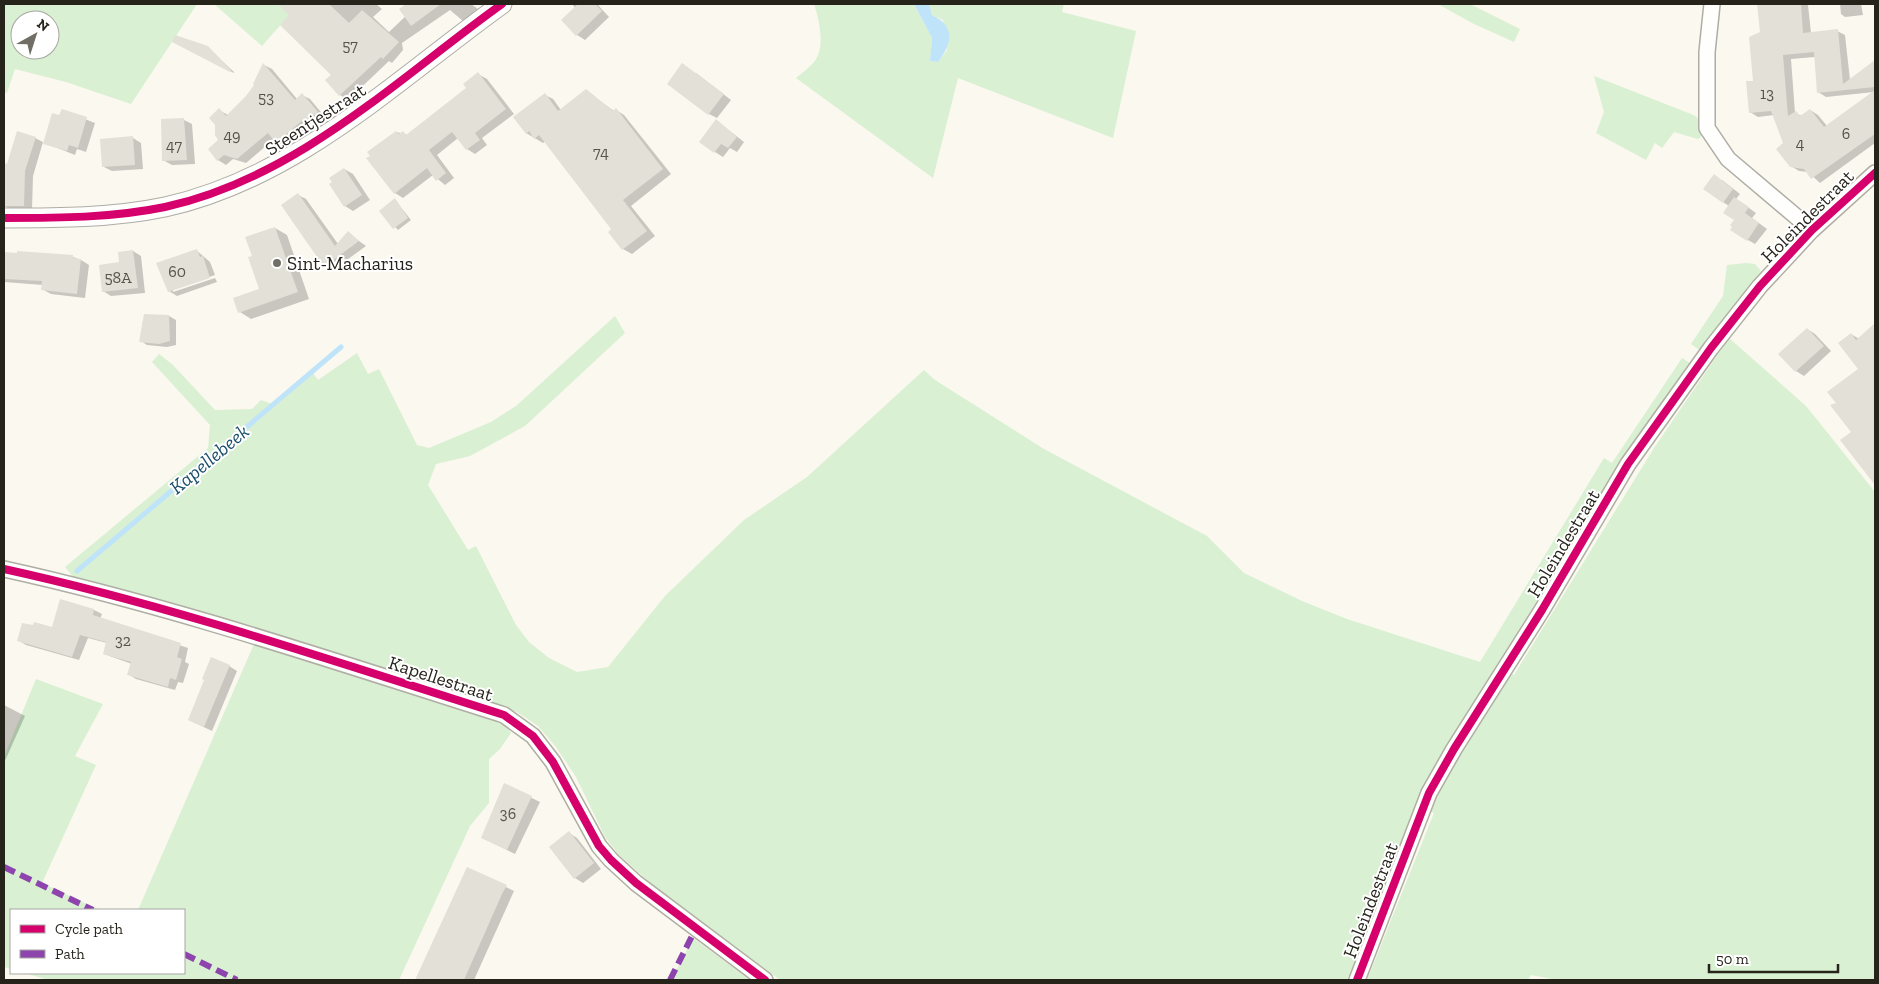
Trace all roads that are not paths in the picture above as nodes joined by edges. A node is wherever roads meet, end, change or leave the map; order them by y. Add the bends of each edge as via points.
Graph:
1 (502, 4) edge
2 (1712, 4) edge
3 (1875, 173) edge
4 (4, 218) edge
5 (1812, 230) junction
6 (4, 569) edge
7 (765, 980) edge
8 (1357, 980) edge

1 - 4 street, Steentjestraat via 357,113 288,160 230,187 166,207 97,217
2 - 5 street via 1707,52 1706,128 1728,159
3 - 5 street, Holeindestraat
5 - 8 street, Holeindestraat via 1760,286 1711,348 1628,464 1542,610 1454,749 1429,793
6 - 7 street, Kapellestraat via 238,631 504,716 533,736 554,762 599,846 611,860 636,883

